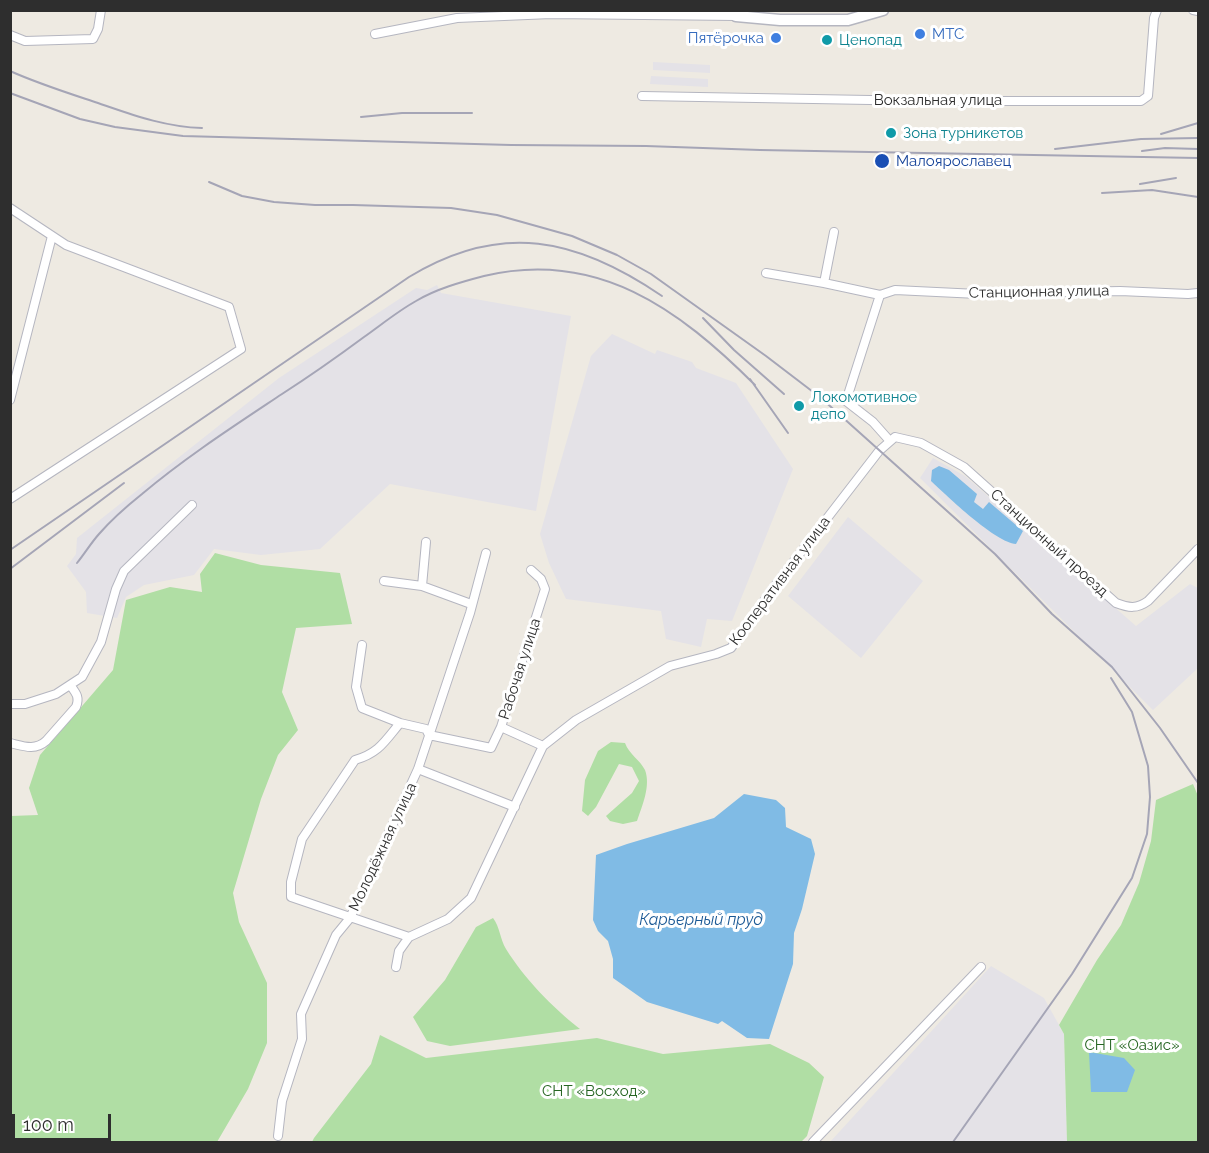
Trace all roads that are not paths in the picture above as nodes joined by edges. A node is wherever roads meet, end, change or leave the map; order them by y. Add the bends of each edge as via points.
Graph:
1 (101, 10) edge
2 (883, 10) edge
3 (1157, 10) edge
4 (1193, 10) edge
5 (1198, 11) edge
6 (736, 13) edge
7 (862, 13) edge
8 (10, 34) edge
9 (375, 34) dead end
10 (642, 96) dead end
11 (10, 208) edge
12 (834, 232) dead end
13 (52, 236) junction
14 (766, 273) dead end
15 (824, 283) junction
16 (1198, 293) edge
17 (880, 295) junction
18 (10, 400) edge
19 (890, 441) junction
20 (10, 499) edge
21 (192, 505) dead end
22 (426, 542) dead end
23 (1198, 549) edge
24 (486, 553) dead end
25 (531, 570) dead end
26 (384, 581) dead end
27 (422, 586) junction
28 (471, 604) junction
29 (362, 645) dead end
30 (70, 685) junction
31 (10, 704) edge
32 (400, 723) junction
33 (501, 727) junction
34 (429, 735) junction
35 (10, 744) edge
36 (543, 746) junction
37 (418, 769) junction
38 (515, 807) junction
39 (350, 918) junction
40 (409, 937) junction
41 (981, 967) dead end
42 (396, 968) dead end
43 (278, 1136) dead end
44 (813, 1143) edge

1 - 8 street via 93,39 25,41
2 - 7 main road
3 - 10 street, Вокзальная улица via 1148,96 1141,100
4 - 5 street
6 - 7 main road via 780,20 848,20
6 - 9 street via 469,18
11 - 13 street
12 - 15 street
13 - 18 street
13 - 20 street via 66,245 229,307 241,349
14 - 15 street
15 - 17 street
16 - 17 street, Станционная улица via 978,294 895,290
17 - 19 street via 846,401
19 - 23 street, Станционный проезд via 899,437 921,443 964,467 1116,603 1128,608 1139,608 1148,601
19 - 36 street, Кооперативная улица via 774,587 731,648 670,666 576,720
21 - 30 street via 124,571 101,642 82,677
22 - 27 street
24 - 28 street, Молодёжная улица
25 - 33 street, Рабочая улица via 542,579 546,589
26 - 27 street
27 - 28 street
28 - 34 street, Молодёжная улица
29 - 32 street via 356,687 362,708
30 - 31 street via 57,694 25,704
30 - 35 street via 78,697 76,707 42,745 31,748
32 - 34 street via 426,729
32 - 39 street via 379,750 355,760 302,839 291,897
33 - 34 street, Рабочая улица via 491,748
33 - 36 street
34 - 37 street, Молодёжная улица
36 - 38 street, Кооперативная улица
37 - 38 street
37 - 39 street, Молодёжная улица
38 - 40 street, Кооперативная улица via 471,898 448,920
39 - 40 street
39 - 43 street, Молодёжная улица via 336,935 302,1014 302,1038 282,1101
40 - 42 street via 399,951
41 - 44 street

